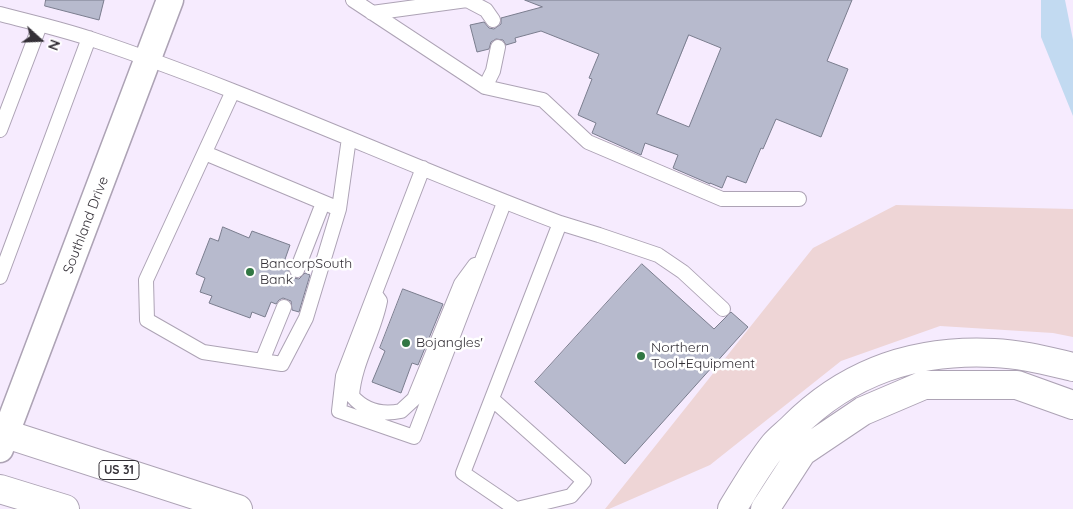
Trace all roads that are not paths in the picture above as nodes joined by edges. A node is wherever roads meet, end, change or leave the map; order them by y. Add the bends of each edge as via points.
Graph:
1 (170, 0) edge
2 (353, 0) edge
3 (0, 14) edge
4 (372, 14) junction
5 (493, 20) dead end
6 (40, 25) junction
7 (89, 38) junction
8 (498, 47) dead end
9 (148, 59) junction
10 (485, 88) junction
11 (233, 91) junction
12 (0, 130) edge
13 (349, 138) junction
14 (205, 153) junction
15 (423, 168) junction
16 (799, 198) dead end
17 (323, 203) junction
18 (504, 203) junction
19 (339, 209) junction
20 (560, 223) junction
21 (485, 252) junction
22 (297, 270) dead end
23 (0, 277) edge
24 (374, 293) junction
25 (284, 307) dead end
26 (723, 309) dead end
27 (262, 361) junction
28 (1073, 367) edge
29 (492, 399) junction
30 (1073, 405) edge
31 (2, 438) edge
32 (0, 489) edge
33 (65, 509) edge
34 (238, 509) edge
35 (517, 509) edge
36 (732, 509) edge
37 (765, 509) edge

1 - 9 street, Southland Drive
2 - 4 lane
3 - 6 lane
4 - 5 lane via 467,0 486,10
4 - 10 lane
6 - 7 lane
6 - 12 lane
7 - 9 lane
7 - 23 lane
8 - 10 lane
9 - 11 lane
9 - 31 street, Southland Drive
10 - 16 lane via 543,100 588,142 722,199
11 - 13 lane
11 - 14 lane
13 - 15 lane
13 - 19 lane
14 - 17 lane
14 - 27 lane via 146,280 147,320 203,352
15 - 18 lane
15 - 24 lane
17 - 19 lane
17 - 22 lane
18 - 20 lane
18 - 21 lane
19 - 27 lane via 306,318 282,364
20 - 26 lane via 658,255 683,272
20 - 29 lane
21 - 24 lane via 461,284 417,392 410,405 401,411 381,413 366,409 352,396 356,370 378,314 380,300
21 - 24 lane via 414,437 339,411 343,376
25 - 27 lane
28 - 36 main road via 996,353 963,353 931,356 860,376 802,417 774,445
29 - 35 lane via 463,473
29 - 35 lane via 584,481 570,496
30 - 37 main road via 1017,385 924,385 863,411 802,452
31 - 34 main road, US 31
32 - 33 main road

